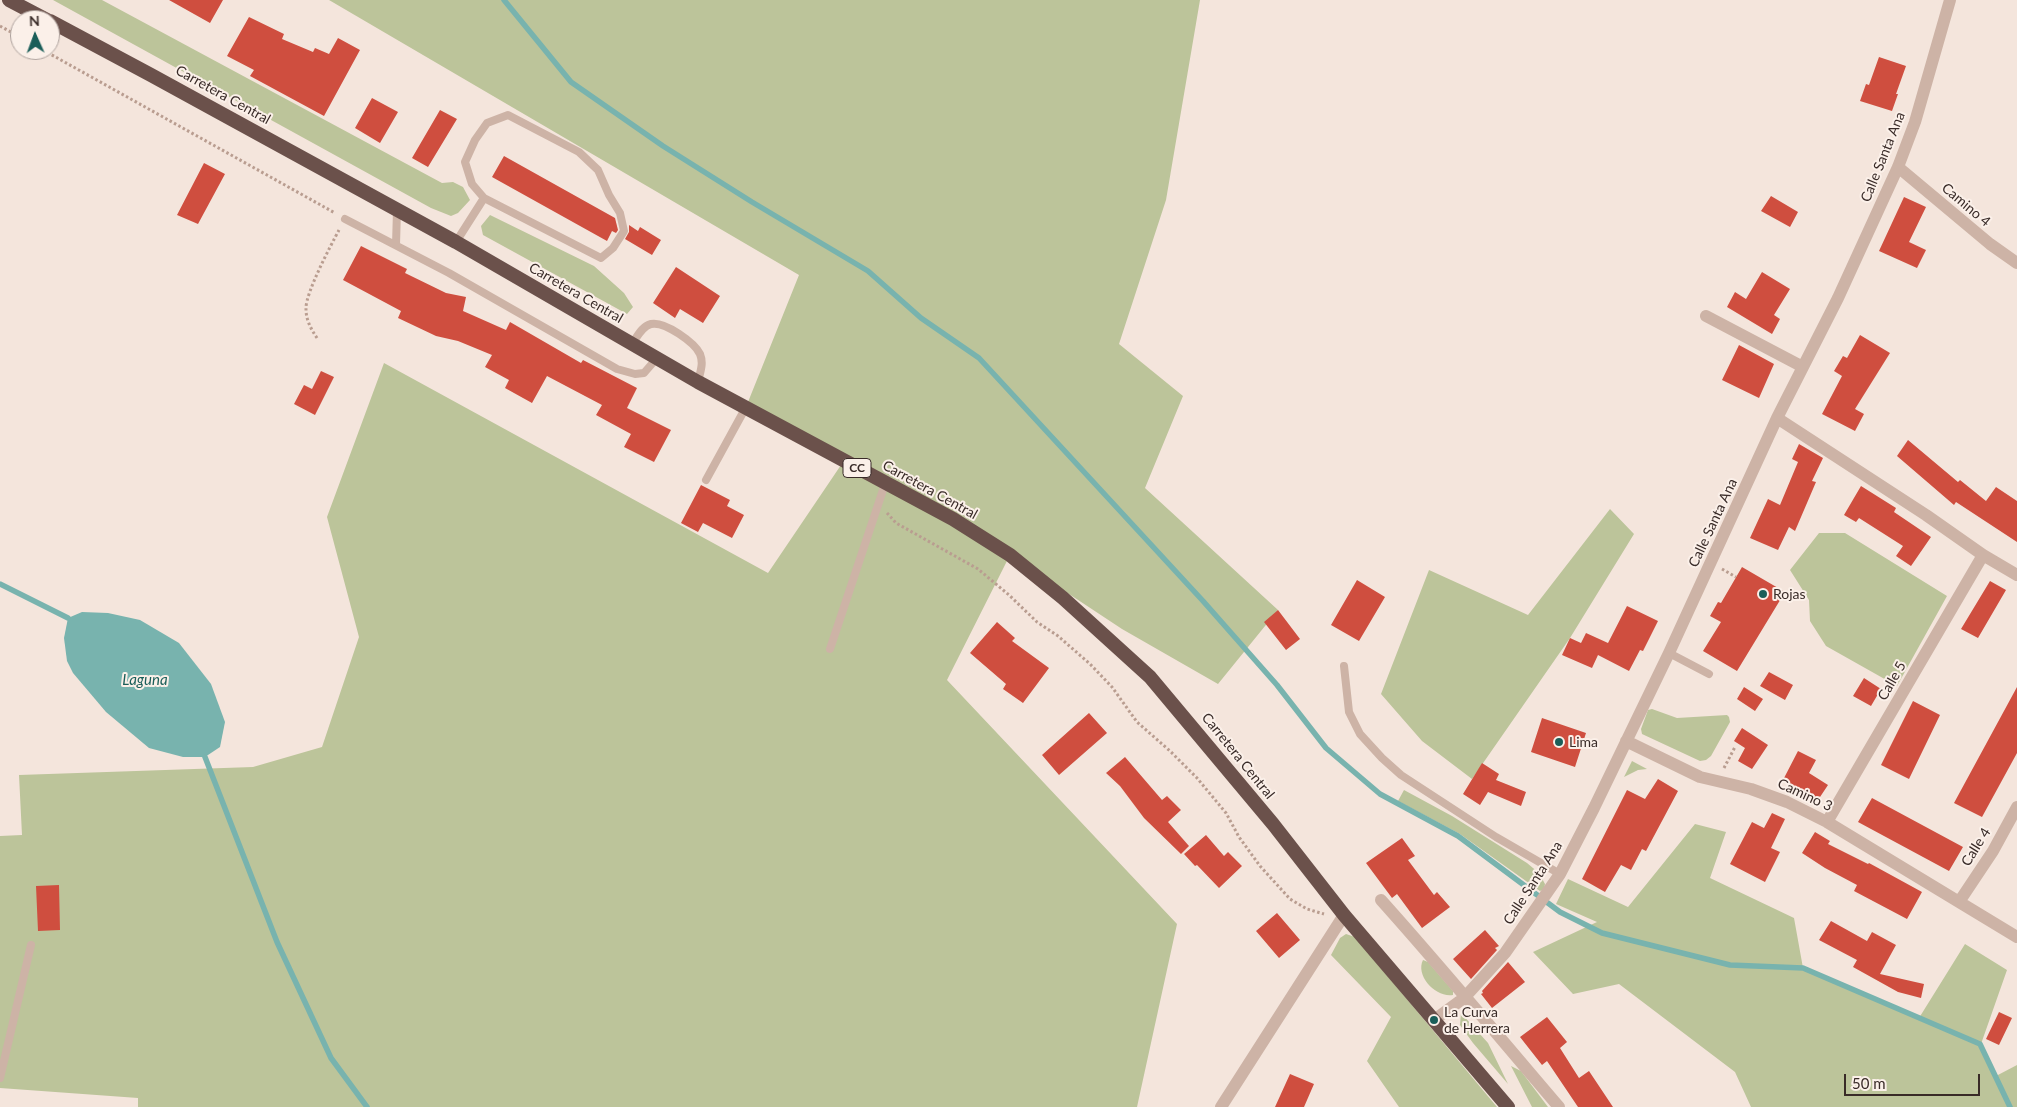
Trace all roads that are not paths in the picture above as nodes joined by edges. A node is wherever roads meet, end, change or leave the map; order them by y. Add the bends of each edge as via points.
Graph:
1 (9, 0) edge
2 (1950, 0) edge
3 (28, 10) edge
4 (60, 27) edge
5 (1898, 167) junction
6 (484, 198) junction
7 (396, 210) junction
8 (345, 219) road end
9 (456, 242) junction
10 (396, 245) junction
11 (2017, 263) edge
12 (1706, 316) dead end
13 (632, 344) junction
14 (657, 358) junction
15 (1803, 367) junction
16 (698, 382) junction
17 (746, 407) junction
18 (1778, 418) junction
19 (706, 480) dead end
20 (887, 484) junction
21 (1983, 555) junction
22 (2017, 575) edge
23 (830, 649) dead end
24 (1670, 653) junction
25 (1344, 666) dead end
26 (1709, 674) dead end
27 (1626, 741) junction
28 (2017, 807) edge
29 (1827, 822) junction
30 (1556, 879) junction
31 (1381, 900) dead end
32 (1960, 902) junction
33 (1344, 915) junction
34 (2017, 937) edge
35 (31, 945) dead end
36 (1464, 998) junction
37 (1434, 1020) junction
38 (0, 1078) edge
39 (1221, 1107) edge
40 (1508, 1107) edge
41 (1559, 1107) edge

1 - 3 highway, Carretera Central / CC
2 - 5 street, Calle Santa Ana via 1915,122
4 - 7 highway, Carretera Central / CC
5 - 11 street, Camino 4
5 - 15 street, Calle Santa Ana
6 - 6 lane via 472,184 465,162 475,140 488,124 508,115 579,152 598,170 620,213 624,231 613,248 601,258
6 - 9 lane
7 - 9 highway, Carretera Central / CC
7 - 10 lane
8 - 10 lane
9 - 13 highway, Carretera Central / CC
10 - 14 lane via 617,369 644,373
12 - 15 street
13 - 14 highway, Carretera Central / CC
13 - 16 lane via 652,323 676,331 699,353 702,364
14 - 16 highway, Carretera Central / CC
15 - 18 street, Calle Santa Ana
16 - 17 highway, Carretera Central / CC
17 - 19 lane
17 - 20 highway, Carretera Central / CC
18 - 21 street
18 - 24 street, Calle Santa Ana
20 - 23 lane
20 - 33 highway, Carretera Central / CC via 953,519 1010,555 1150,677 1274,824
21 - 22 street
21 - 29 street, Calle 5
24 - 26 lane
24 - 27 street, Calle Santa Ana
25 - 30 lane via 1349,712 1360,734 1382,758 1401,775
27 - 29 street, Camino 3 via 1700,777 1778,798
27 - 30 street, Calle Santa Ana
28 - 32 street, Calle 4
29 - 32 street, Camino 3
30 - 36 street, Calle Santa Ana via 1505,953
31 - 36 street
32 - 34 street, Camino 3
33 - 37 highway, Carretera Central / CC
33 - 39 street
35 - 38 lane
36 - 37 street, Calle Santa Ana
36 - 41 street
37 - 40 highway, Carretera Central / CC

